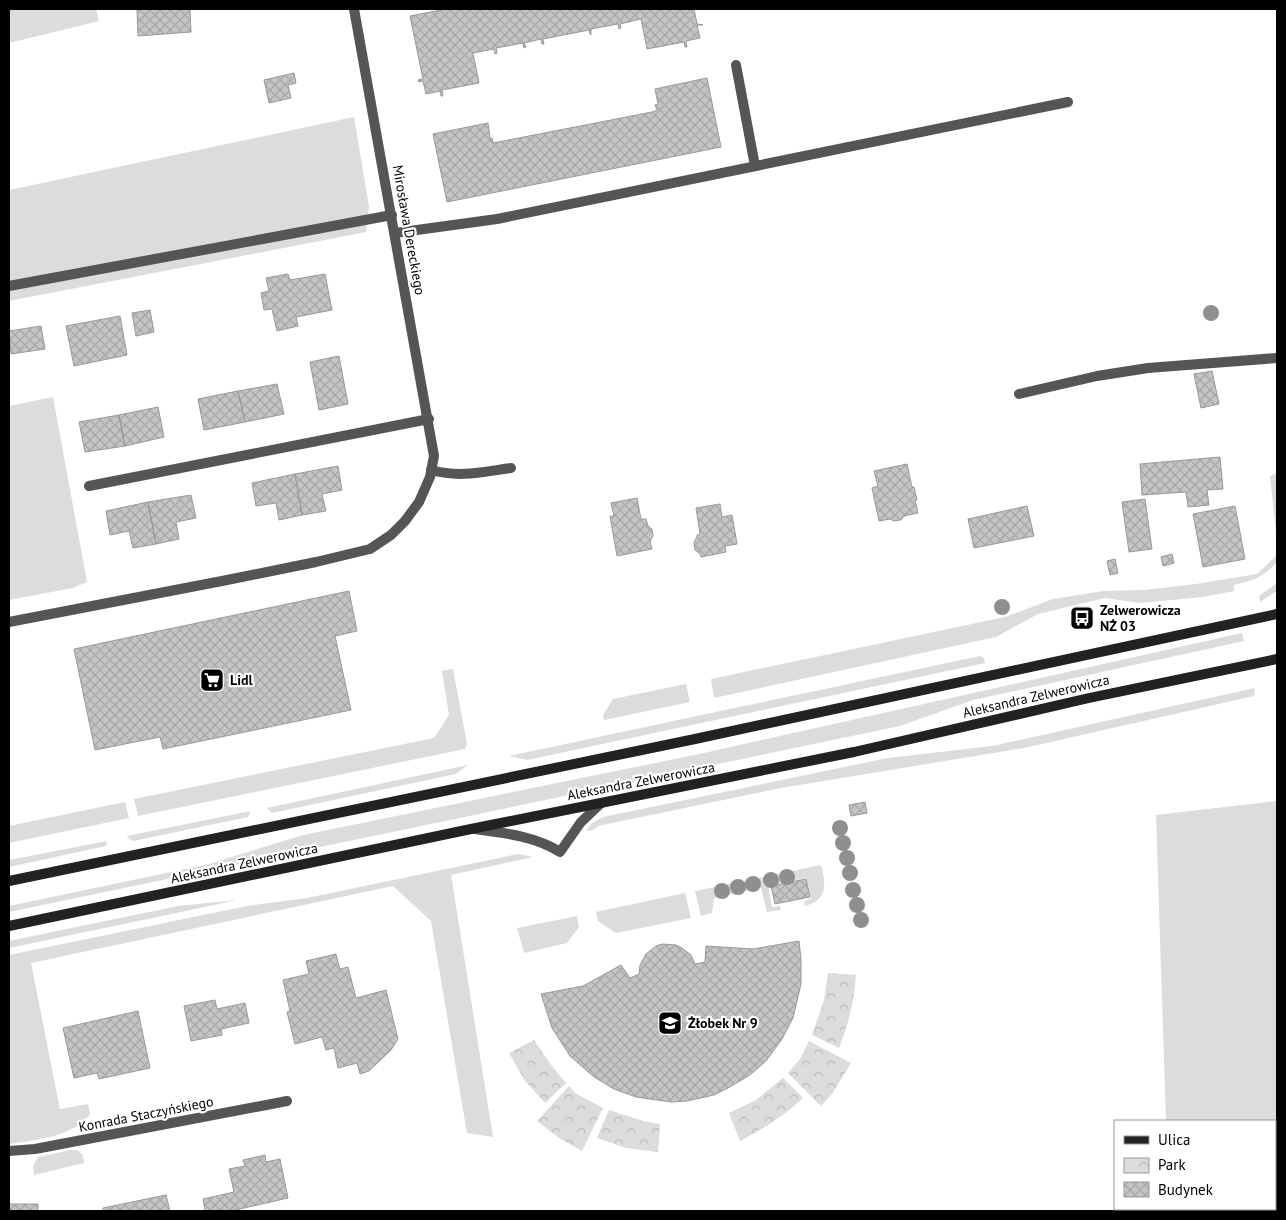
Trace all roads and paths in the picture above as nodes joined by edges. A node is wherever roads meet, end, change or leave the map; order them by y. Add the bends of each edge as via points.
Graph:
1 (354, 9) edge
2 (736, 65) dead end
3 (1068, 102) dead end
4 (755, 166) junction
5 (392, 215) junction
6 (395, 233) junction
7 (9, 286) edge
8 (1277, 358) edge
9 (1019, 394) dead end
10 (429, 419) junction
11 (511, 468) dead end
12 (431, 470) junction
13 (89, 486) dead end
14 (1277, 614) edge
15 (9, 622) edge
16 (1277, 659) edge
17 (601, 803) junction
18 (471, 829) junction
19 (9, 881) edge
20 (9, 926) edge
21 (287, 1101) dead end
22 (9, 1151) edge

1 - 5 street, Mirosława Dereckiego
2 - 4 street
3 - 4 street
4 - 6 street via 497,219
5 - 6 street, Mirosława Dereckiego
5 - 7 street
6 - 10 street, Mirosława Dereckiego
8 - 9 street via 1148,368
10 - 12 street, Mirosława Dereckiego via 434,456
10 - 13 street
11 - 12 street via 448,475
12 - 15 street, Mirosława Dereckiego via 419,502 405,521 370,549
14 - 19 street, Aleksandra Zelwerowicza via 696,739
16 - 17 street, Aleksandra Zelwerowicza via 854,752
17 - 18 street, Aleksandra Zelwerowicza
17 - 18 street via 581,822 560,852 542,842
18 - 20 street, Aleksandra Zelwerowicza
21 - 22 street, Konrada Staczyńskiego

